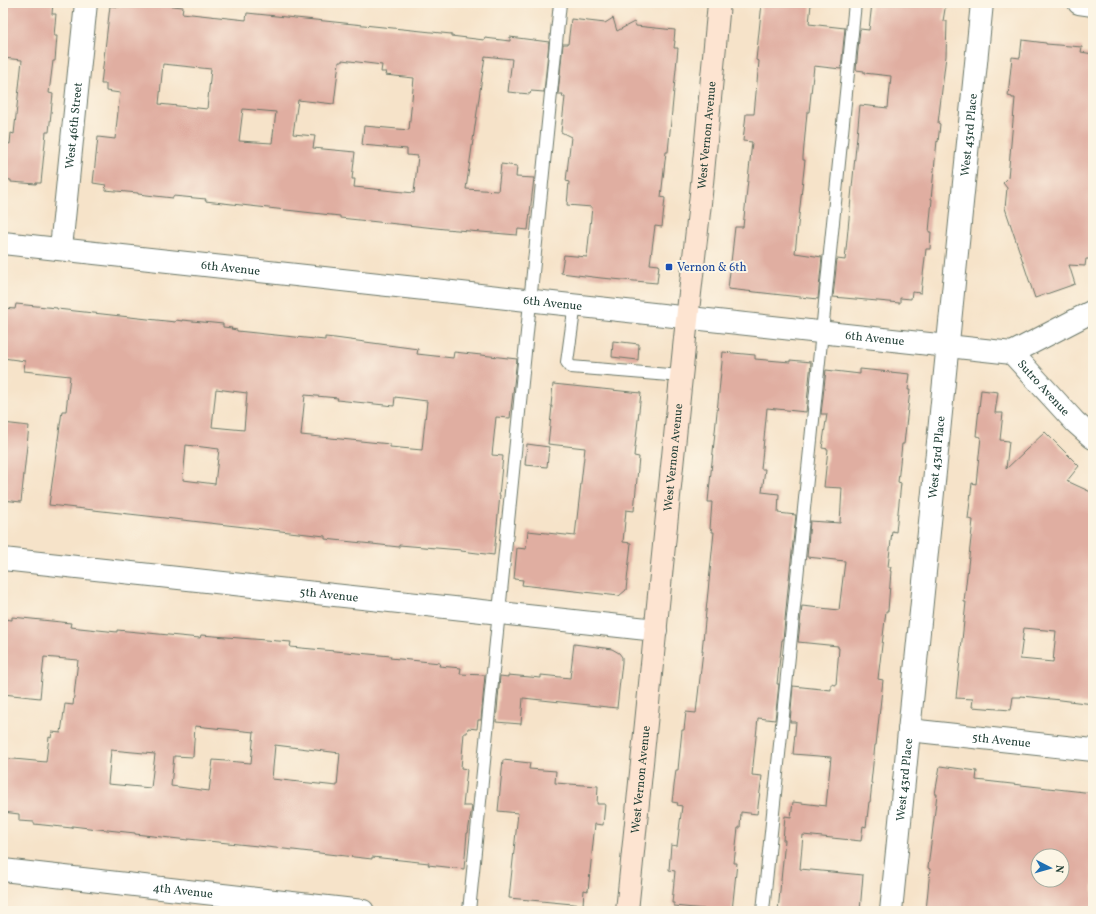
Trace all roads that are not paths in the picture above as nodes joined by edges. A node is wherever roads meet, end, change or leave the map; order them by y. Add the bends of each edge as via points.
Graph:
1 (86, 3) edge
2 (560, 3) edge
3 (719, 3) edge
4 (855, 3) edge
5 (982, 3) edge
6 (1079, 3) edge
7 (1093, 4) edge
8 (3, 243) edge
9 (61, 248) junction
10 (530, 300) junction
11 (574, 304) junction
12 (1093, 311) edge
13 (688, 317) junction
14 (822, 332) junction
15 (948, 345) junction
16 (1012, 352) junction
17 (681, 376) junction
18 (1093, 438) edge
19 (3, 559) edge
20 (498, 613) junction
21 (656, 630) junction
22 (909, 730) junction
23 (1093, 750) edge
24 (3, 870) edge
25 (363, 911) edge
26 (468, 911) edge
27 (627, 911) edge
28 (763, 911) edge
29 (891, 911) edge

1 - 9 street, West 46th Street
2 - 10 lane
3 - 13 main road, West Vernon Avenue
4 - 14 lane
5 - 15 street, West 43rd Place
6 - 7 street
8 - 9 street, 6th Avenue
9 - 10 street, 6th Avenue
10 - 11 street, 6th Avenue
10 - 20 lane
11 - 13 street, 6th Avenue
11 - 17 lane via 567,362 571,367
12 - 16 street
13 - 14 street, 6th Avenue
13 - 17 main road, West Vernon Avenue
14 - 15 street, 6th Avenue
14 - 28 lane
15 - 16 street, 6th Avenue
15 - 22 street, West 43rd Place
16 - 18 street, Sutro Avenue via 1075,422
17 - 21 main road, West Vernon Avenue
19 - 20 street, 5th Avenue
20 - 21 street, 5th Avenue
20 - 26 lane
21 - 27 main road, West Vernon Avenue
22 - 23 street, 5th Avenue
22 - 29 street, West 43rd Place
24 - 25 street, 4th Avenue

